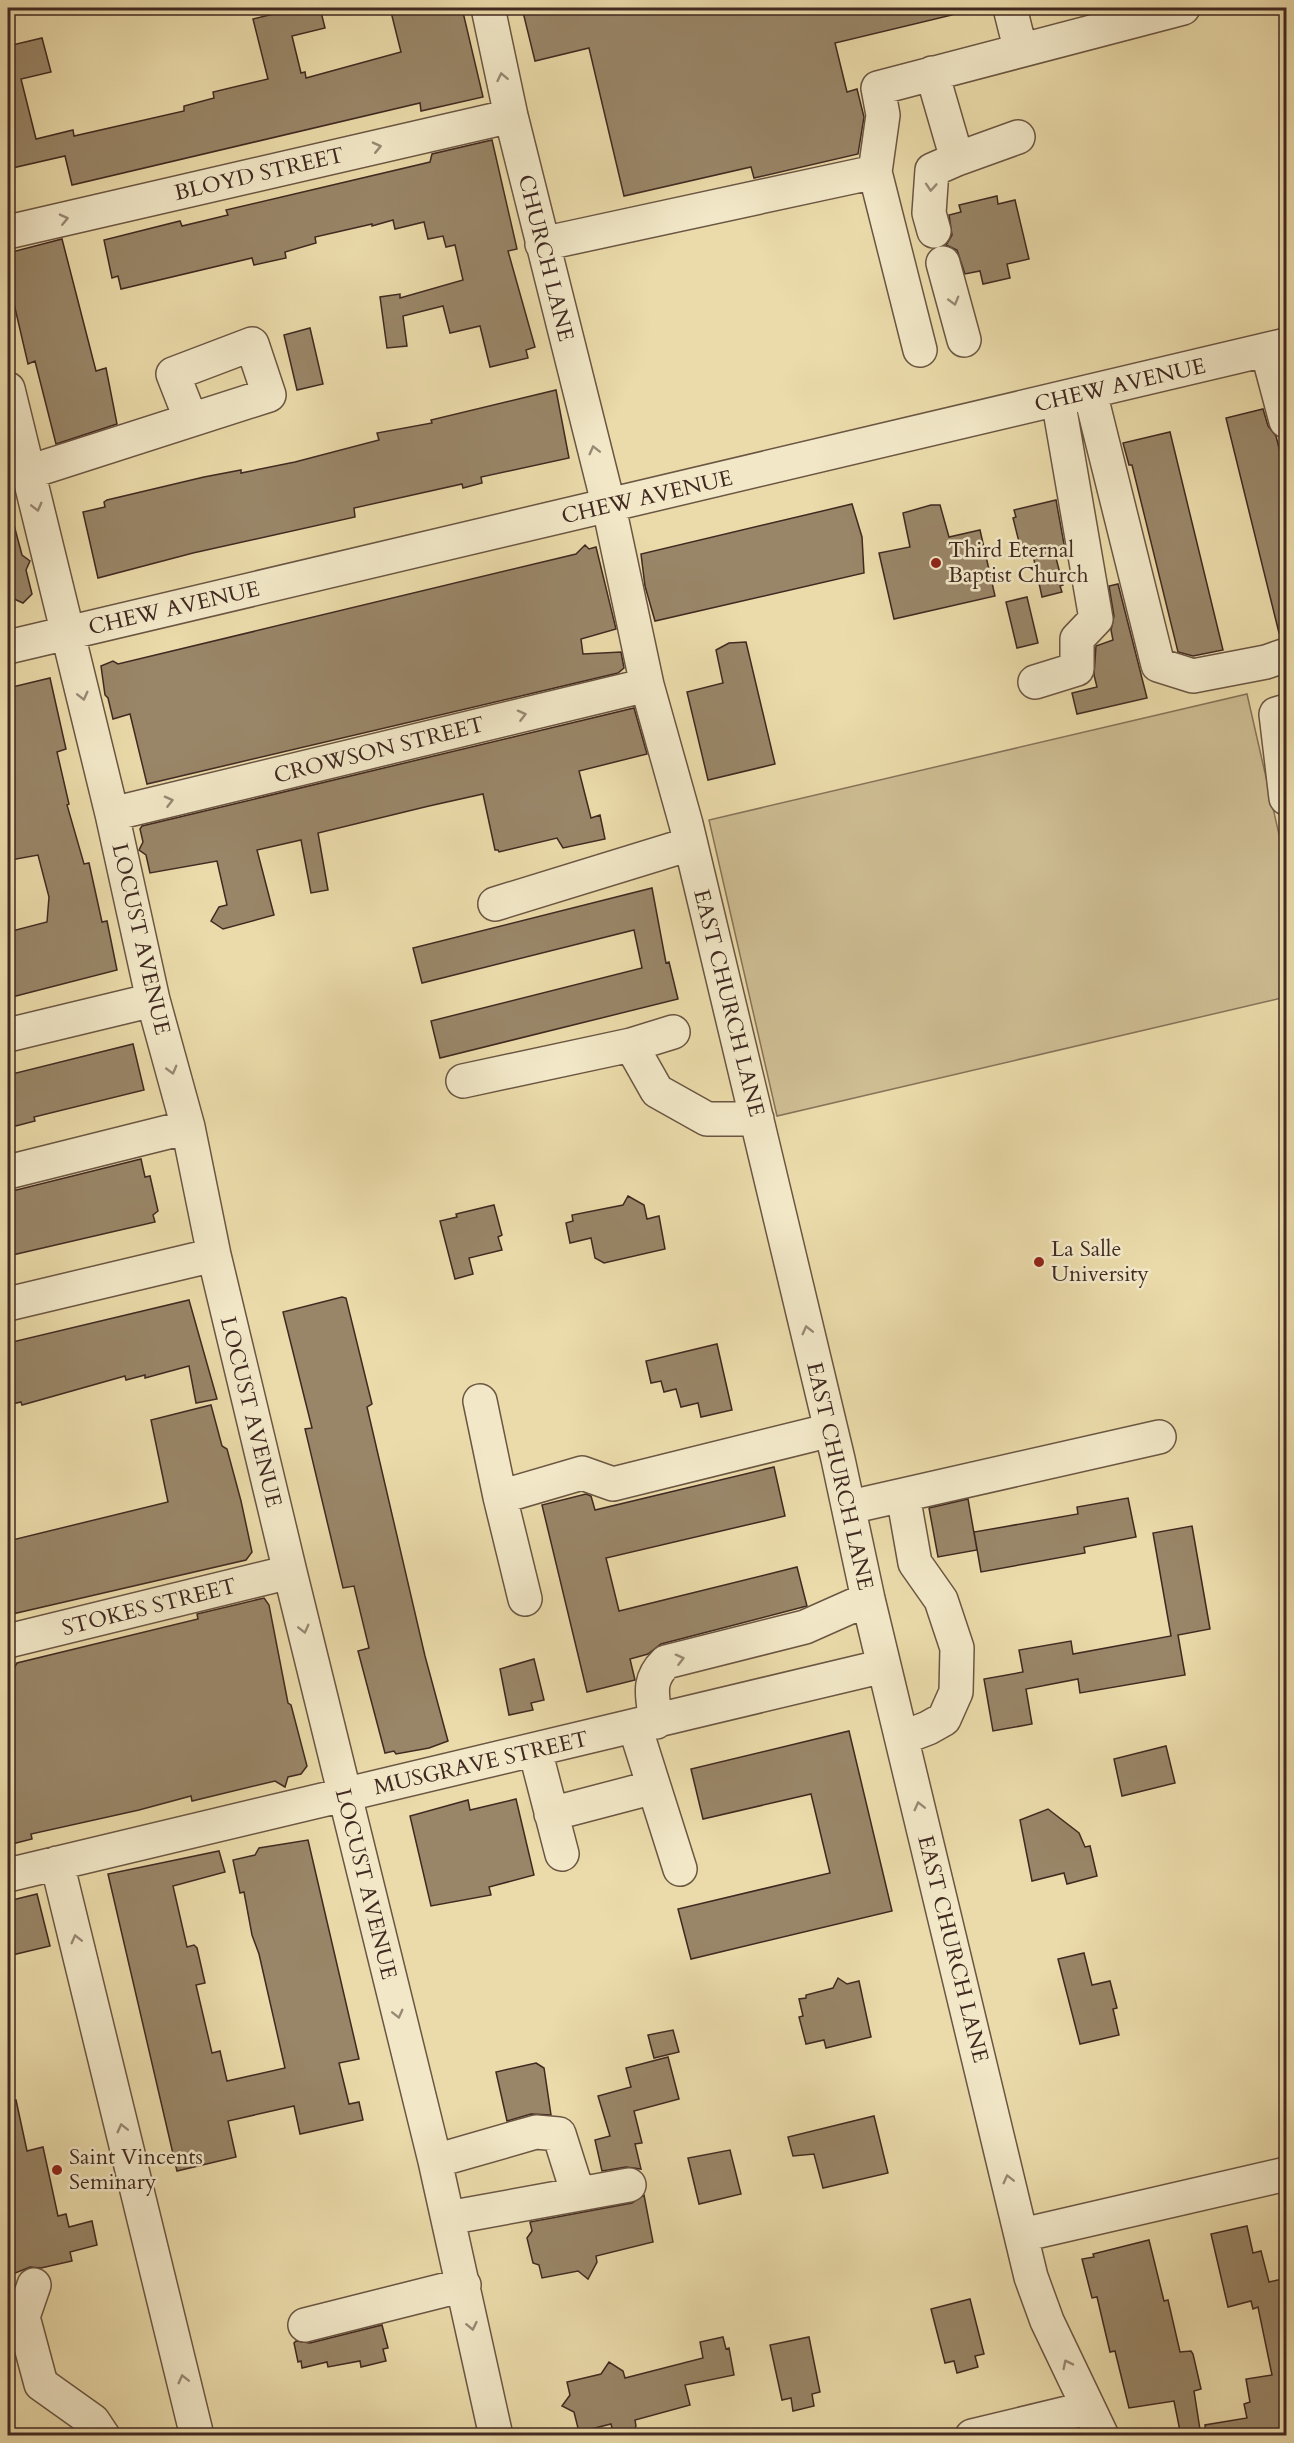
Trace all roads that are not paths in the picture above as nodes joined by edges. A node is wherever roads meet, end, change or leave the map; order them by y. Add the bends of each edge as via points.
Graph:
1 (488, 8) edge
2 (1010, 8) edge
3 (1184, 8) edge
4 (1020, 48) junction
5 (932, 73) junction
6 (511, 116) junction
7 (1018, 137) dead end
8 (957, 159) junction
9 (875, 172) junction
10 (934, 231) dead end
11 (8, 232) edge
12 (542, 244) junction
13 (943, 263) dead end
14 (964, 340) dead end
15 (1277, 348) edge
16 (920, 350) dead end
17 (8, 389) edge
18 (1090, 392) junction
19 (1058, 399) junction
20 (191, 420) dead end
21 (1287, 421) edge
22 (29, 472) junction
23 (609, 507) junction
24 (68, 633) junction
25 (8, 647) edge
26 (1287, 655) edge
27 (1035, 682) dead end
28 (647, 685) junction
29 (1287, 711) edge
30 (1287, 798) edge
31 (112, 814) junction
32 (690, 844) junction
33 (495, 904) dead end
34 (153, 1000) junction
35 (673, 1032) dead end
36 (8, 1035) edge
37 (631, 1046) junction
38 (463, 1081) dead end
39 (756, 1119) junction
40 (188, 1127) junction
41 (8, 1172) edge
42 (214, 1255) junction
43 (8, 1304) edge
44 (480, 1401) dead end
45 (831, 1430) junction
46 (1159, 1437) dead end
47 (903, 1495) junction
48 (500, 1497) junction
49 (850, 1507) junction
50 (290, 1572) junction
51 (525, 1599) dead end
52 (868, 1599) junction
53 (8, 1641) edge
54 (884, 1666) junction
55 (646, 1724) junction
56 (902, 1738) junction
57 (535, 1750) junction
58 (654, 1787) junction
59 (344, 1794) junction
60 (551, 1814) junction
61 (562, 1854) dead end
62 (57, 1863) junction
63 (680, 1869) dead end
64 (8, 1875) edge
65 (435, 2161) junction
66 (1287, 2174) edge
67 (629, 2185) dead end
68 (578, 2194) junction
69 (448, 2218) junction
70 (1022, 2235) junction
71 (34, 2285) dead end
72 (464, 2285) junction
73 (305, 2325) dead end
74 (1095, 2422) edge
75 (103, 2436) edge
76 (197, 2436) edge
77 (496, 2436) edge
78 (972, 2436) edge

6 -> 1 street, CHURCH LANE
2 - 4 street
3 - 4 street
4 - 5 street
5 - 8 street
5 - 9 street via 878,88 883,115
11 -> 6 street, BLOYD STREET
6 - 12 street, CHURCH LANE
7 - 8 street
8 -> 10 street via 932,170 929,213
9 - 12 street
9 - 16 street
23 -> 12 street, CHURCH LANE
13 -> 14 street
15 - 18 street, CHEW AVENUE
15 - 21 street
17 - 22 street, LOCUST AVENUE
18 - 19 street, CHEW AVENUE
18 - 26 street via 1158,665 1192,676
19 - 23 street, CHEW AVENUE
19 - 27 street via 1096,619 1077,639 1077,669
20 - 22 street
22 -> 24 street, LOCUST AVENUE
23 - 24 street, CHEW AVENUE
23 - 28 street, EAST CHURCH LANE
24 - 25 street, CHEW AVENUE
24 -> 31 street, LOCUST AVENUE
31 -> 28 street, CROWSON STREET
28 - 32 street, EAST CHURCH LANE
29 - 30 street via 1276,714
31 - 34 street, LOCUST AVENUE
32 - 33 street
32 - 39 street, EAST CHURCH LANE
34 - 36 street
34 -> 40 street, LOCUST AVENUE
35 - 37 street
37 - 38 street
37 - 39 street via 657,1091 707,1119
45 -> 39 street, EAST CHURCH LANE
40 - 41 street
40 - 42 street, LOCUST AVENUE
42 - 43 street
42 - 50 street, LOCUST AVENUE
44 - 48 street
45 - 48 street via 613,1484 582,1473
45 - 49 street, EAST CHURCH LANE
46 - 47 street
47 - 49 street
47 - 56 street via 915,1563 941,1600 957,1648 956,1692 944,1719
48 - 51 street
49 - 52 street, EAST CHURCH LANE
50 - 53 street, STOKES STREET
50 -> 59 street, LOCUST AVENUE
52 - 54 street, EAST CHURCH LANE
55 -> 52 street via 655,1672 666,1662 805,1627
54 - 55 street, MUSGRAVE STREET
54 - 56 street, EAST CHURCH LANE
55 - 57 street, MUSGRAVE STREET
55 - 58 street
70 -> 56 street, EAST CHURCH LANE
57 - 59 street, MUSGRAVE STREET
57 - 60 street
58 - 60 street
58 - 63 street
59 - 62 street, MUSGRAVE STREET
59 -> 65 street, LOCUST AVENUE
60 - 61 street
62 - 64 street, MUSGRAVE STREET
76 -> 62 street
65 - 68 street via 536,2132 559,2134
65 - 69 street, LOCUST AVENUE
66 - 70 street
67 - 68 street
68 - 69 street
69 - 72 street, LOCUST AVENUE
74 -> 70 street, EAST CHURCH LANE via 1039,2303
71 - 75 street via 23,2317 41,2384 93,2421
72 - 73 street
72 -> 77 street, LOCUST AVENUE
74 - 78 street

